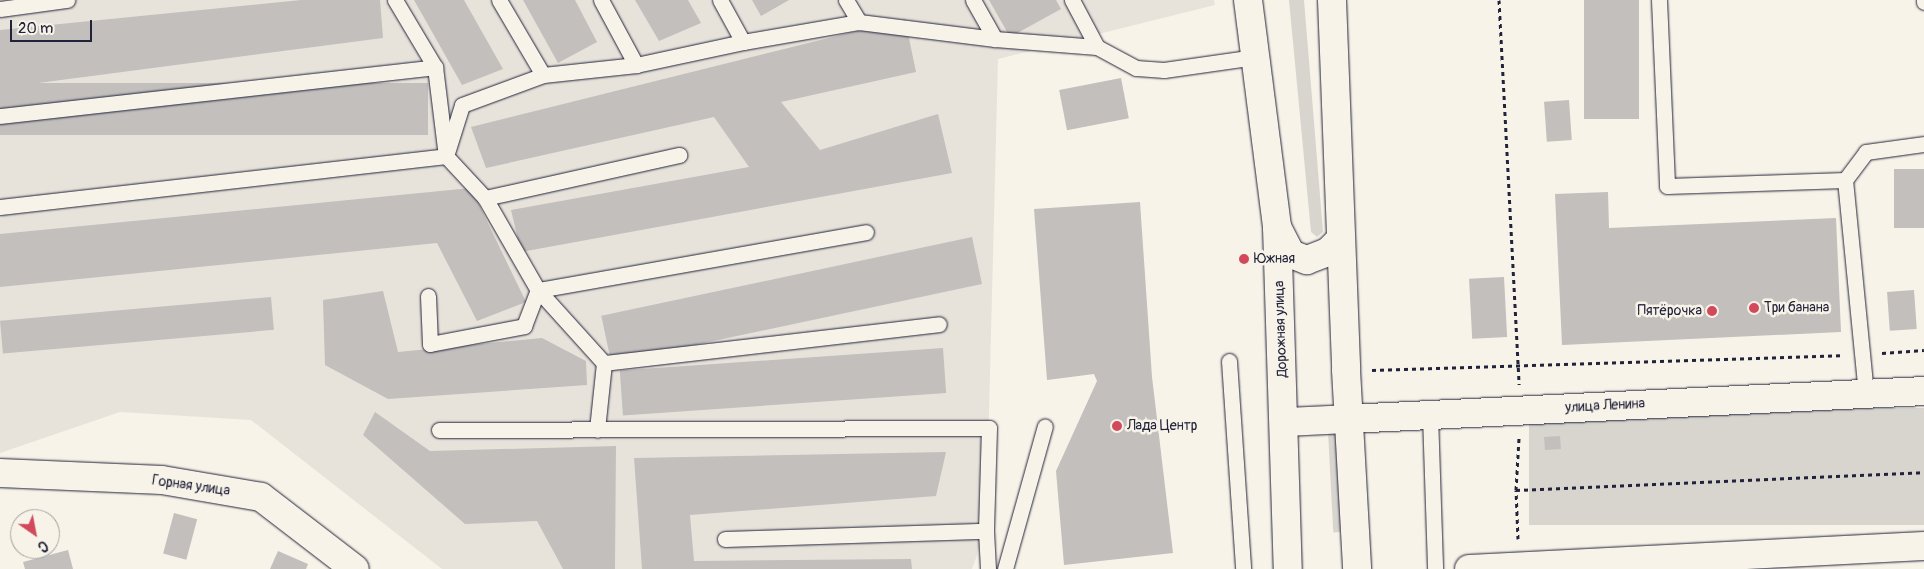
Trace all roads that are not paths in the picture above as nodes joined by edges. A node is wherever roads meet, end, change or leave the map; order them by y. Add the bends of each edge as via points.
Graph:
1 (67, 0) edge
2 (395, 0) edge
3 (499, 0) edge
4 (601, 0) edge
5 (720, 0) edge
6 (846, 0) edge
7 (972, 0) edge
8 (1072, 0) edge
9 (1248, 0) edge
10 (1332, 0) edge
11 (1659, 0) edge
12 (0, 9) edge
13 (859, 22) junction
14 (995, 39) junction
15 (743, 42) junction
16 (1097, 47) junction
17 (1255, 57) junction
18 (636, 65) junction
19 (435, 67) junction
20 (543, 75) junction
21 (0, 116) edge
22 (1924, 144) edge
23 (679, 155) dead end
24 (446, 156) junction
25 (1845, 180) junction
26 (485, 198) junction
27 (0, 207) edge
28 (1277, 228) junction
29 (866, 232) dead end
30 (1341, 239) junction
31 (538, 290) junction
32 (428, 296) dead end
33 (939, 324) dead end
34 (1229, 361) dead end
35 (604, 363) junction
36 (1924, 391) edge
37 (1866, 394) junction
38 (1430, 414) junction
39 (1348, 419) junction
40 (1285, 422) junction
41 (1045, 426) dead end
42 (439, 430) dead end
43 (597, 430) junction
44 (0, 473) edge
45 (986, 531) junction
46 (725, 539) dead end
47 (1924, 546) edge
48 (1664, 564) edge
49 (356, 569) edge
50 (988, 569) edge
51 (1005, 569) edge
52 (1243, 569) edge
53 (1288, 569) edge
54 (1357, 569) edge
55 (1435, 569) edge
56 (1469, 569) edge

1 - 12 lane
2 - 19 lane
3 - 20 lane
4 - 18 lane
5 - 15 lane
6 - 13 lane
7 - 14 lane
8 - 16 lane
9 - 17 main road, Дорожная улица
10 - 30 main road
11 - 25 lane via 1667,186
13 - 14 lane
13 - 15 lane
14 - 16 lane
15 - 18 lane
16 - 17 lane via 1136,68 1164,70
17 - 28 main road, Дорожная улица
18 - 20 lane
19 - 21 lane
19 - 24 lane
20 - 24 lane via 462,105
22 - 25 lane via 1866,152
23 - 26 lane
24 - 26 lane
24 - 27 lane
25 - 37 lane
26 - 31 lane
28 - 30 main road via 1291,254 1307,260 1328,252
28 - 40 main road, Дорожная улица
29 - 31 lane
30 - 39 main road
31 - 32 lane via 524,326 430,344
31 - 35 lane
33 - 35 lane
34 - 52 lane
35 - 43 lane
36 - 37 main road, улица Ленина
37 - 38 main road, улица Ленина
38 - 39 main road, улица Ленина
38 - 55 lane
39 - 40 main road, улица Ленина
39 - 54 main road
40 - 53 main road, Дорожная улица
41 - 51 lane
42 - 43 lane
43 - 45 lane via 989,428
44 - 49 main road, Горная улица via 162,480 261,497
45 - 46 lane
45 - 50 lane
47 - 48 main road
48 - 56 main road

